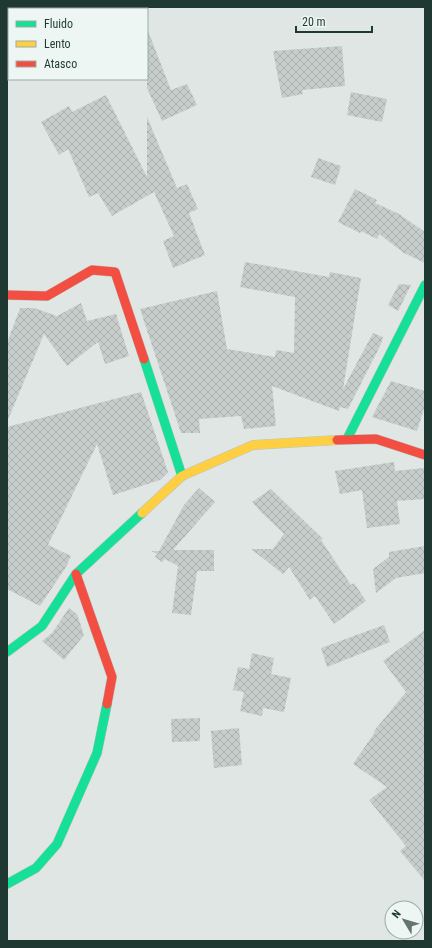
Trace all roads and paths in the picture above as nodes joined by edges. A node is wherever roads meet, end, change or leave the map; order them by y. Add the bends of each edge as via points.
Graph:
1 (425, 285) edge
2 (7, 295) edge
3 (347, 439) junction
4 (425, 455) edge
5 (182, 476) junction
6 (76, 574) junction
7 (7, 652) edge
8 (7, 884) edge

1 - 3 street
2 - 5 street via 47,296 92,270 115,272
3 - 4 street via 376,439
3 - 5 street via 254,445
5 - 6 street
6 - 7 street via 42,626
6 - 8 street via 112,677 97,753 57,844 36,868

